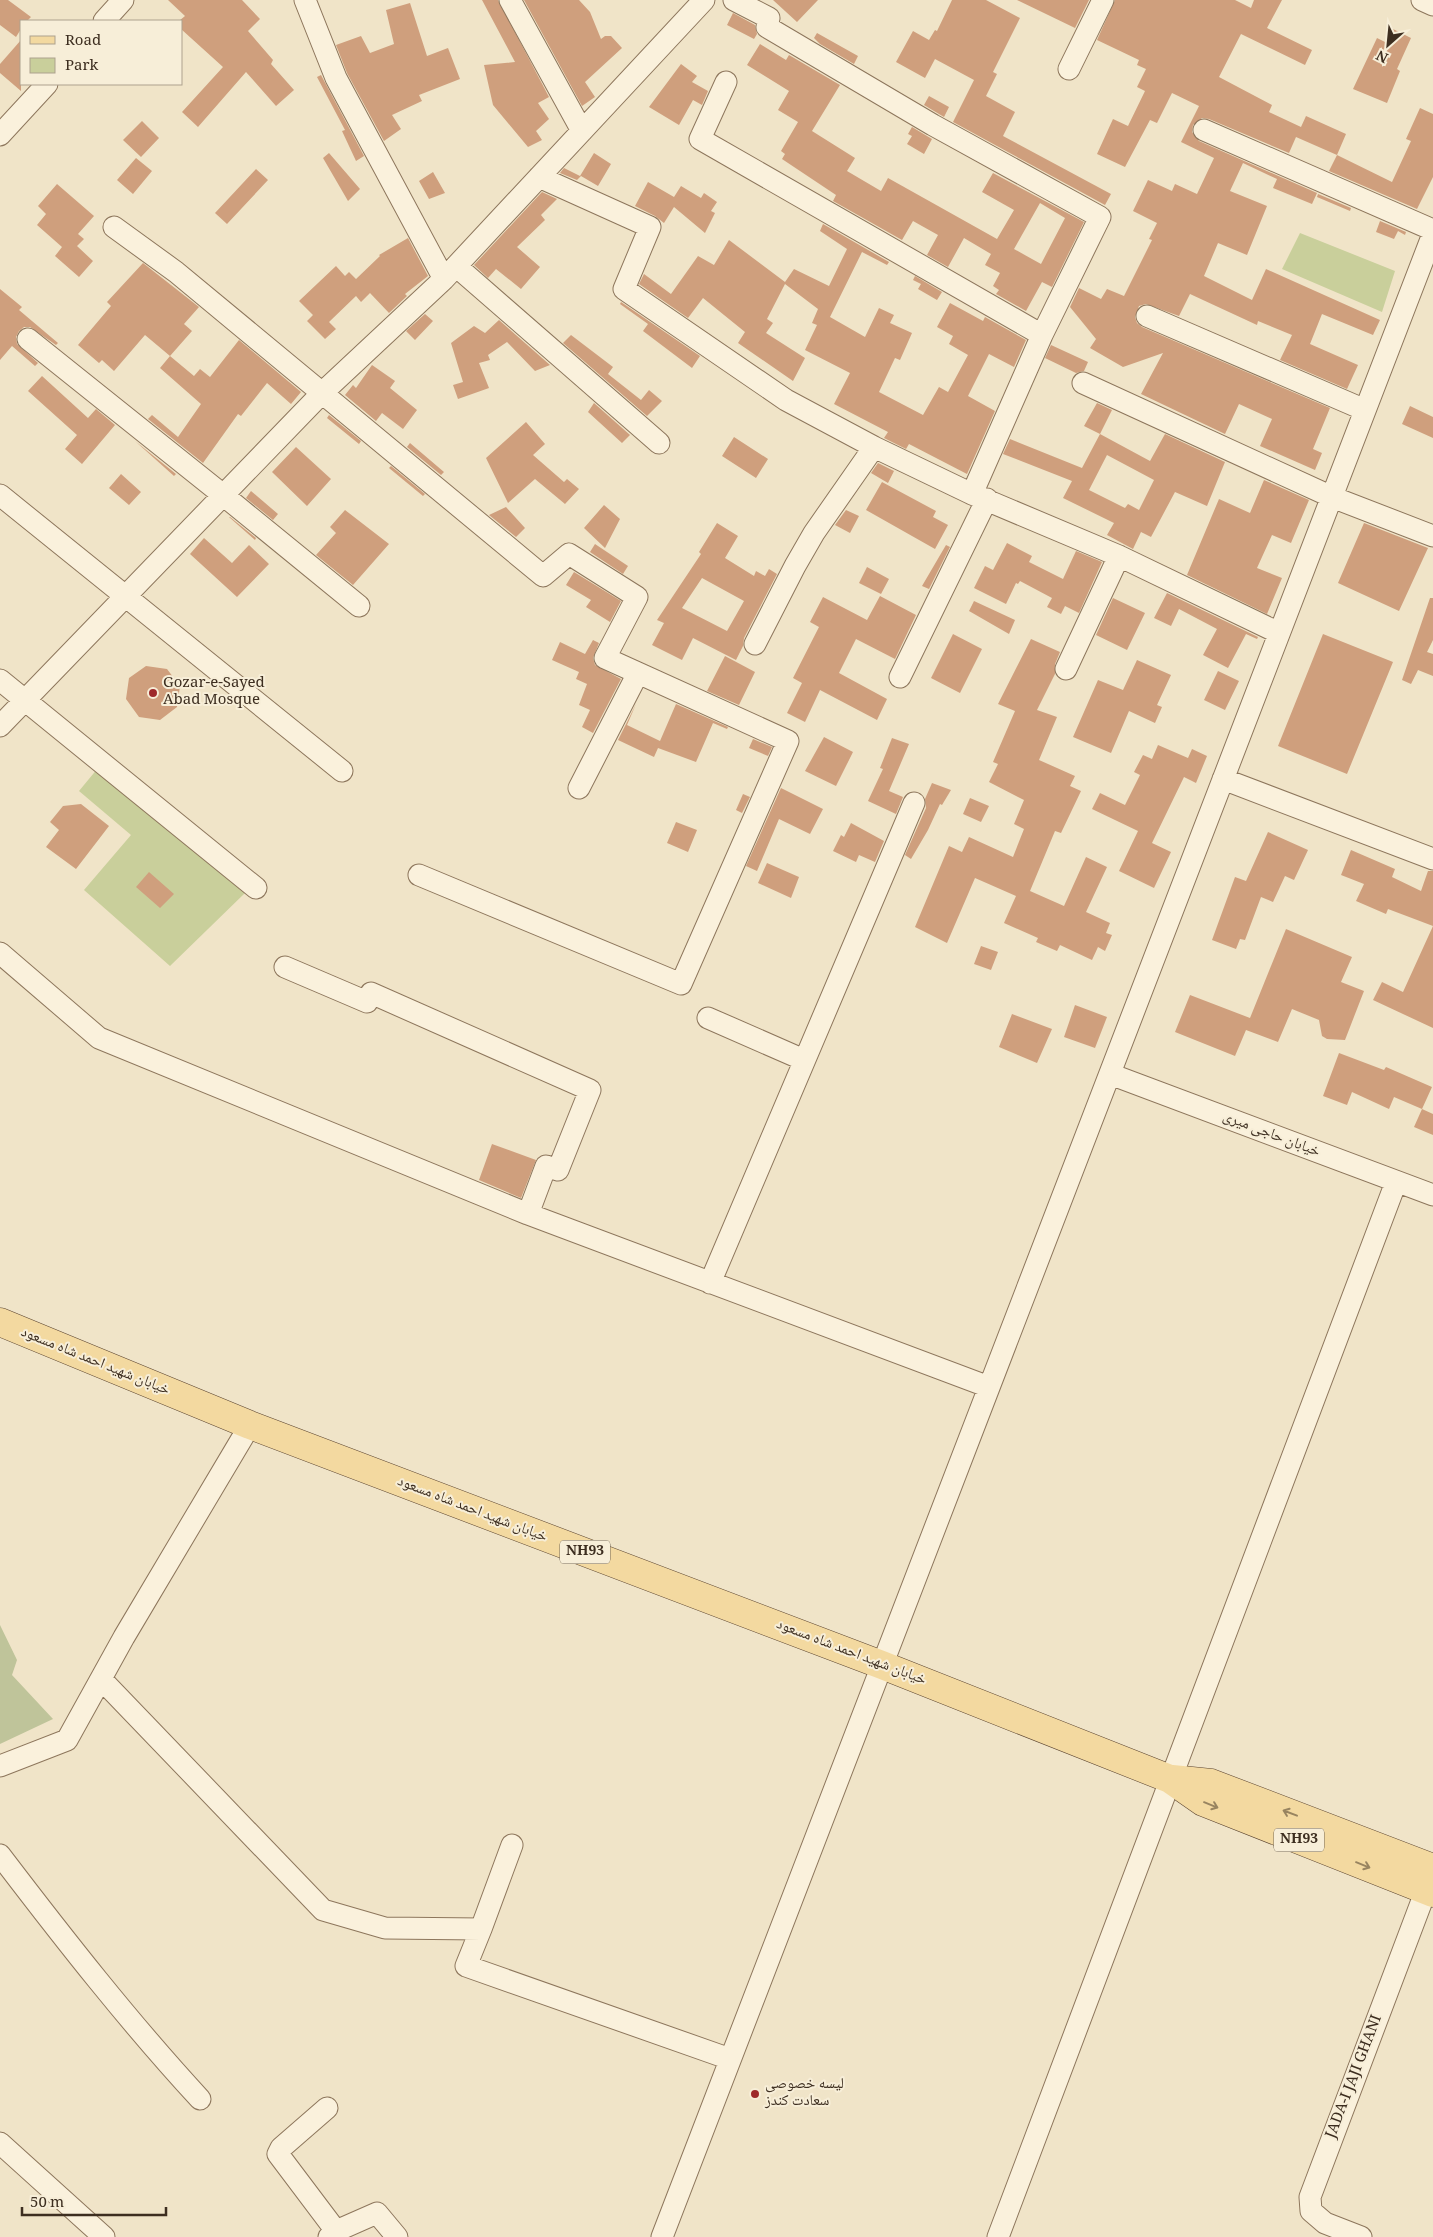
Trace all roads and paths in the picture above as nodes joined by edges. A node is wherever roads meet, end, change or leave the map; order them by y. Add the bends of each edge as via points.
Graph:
1 (123, 0) edge
2 (305, 0) edge
3 (510, 0) edge
4 (704, 0) edge
5 (734, 0) edge
6 (1103, 0) edge
7 (1422, 0) edge
8 (1433, 6) edge
9 (105, 20) edge
10 (1069, 69) dead end
11 (726, 82) dead end
12 (46, 85) edge
13 (1204, 130) dead end
14 (582, 131) junction
15 (0, 135) edge
16 (539, 176) junction
17 (114, 227) dead end
18 (1433, 230) edge
19 (1433, 234) edge
20 (450, 273) junction
21 (1146, 316) dead end
22 (1042, 335) junction
23 (28, 339) dead end
24 (1083, 383) dead end
25 (322, 393) junction
26 (1365, 410) junction
27 (659, 443) dead end
28 (874, 447) junction
29 (0, 495) edge
30 (224, 495) junction
31 (980, 496) junction
32 (1332, 497) junction
33 (1433, 536) edge
34 (1119, 556) junction
35 (125, 597) junction
36 (359, 606) dead end
37 (1280, 633) junction
38 (755, 644) dead end
39 (1066, 669) dead end
40 (638, 673) junction
41 (900, 677) dead end
42 (0, 680) edge
43 (25, 700) junction
44 (0, 726) edge
45 (342, 771) dead end
46 (1223, 779) junction
47 (579, 788) dead end
48 (914, 803) dead end
49 (1433, 859) edge
50 (419, 875) dead end
51 (256, 888) dead end
52 (0, 954) edge
53 (285, 967) dead end
54 (708, 1018) dead end
55 (804, 1060) junction
56 (1110, 1074) junction
57 (1396, 1182) junction
58 (1433, 1196) edge
59 (528, 1214) junction
60 (710, 1283) junction
61 (0, 1322) edge
62 (989, 1387) junction
63 (250, 1425) junction
64 (882, 1665) junction
65 (101, 1679) junction
66 (0, 1766) edge
67 (1170, 1779) junction
68 (512, 1845) dead end
69 (0, 1855) edge
70 (1431, 1883) edge
71 (481, 1929) junction
72 (730, 2059) junction
73 (200, 2099) dead end
74 (327, 2108) dead end
75 (0, 2143) edge
76 (332, 2234) edge
77 (96, 2235) edge
78 (397, 2237) edge
79 (662, 2237) edge
80 (998, 2237) edge
81 (1361, 2237) edge

1 - 9 street
2 - 20 street via 336,78
3 - 14 street
4 - 14 street
5 - 22 street via 769,18 768,27 1100,217
6 - 10 street
7 - 8 street
11 - 22 street via 700,139
12 - 15 street
13 - 18 street
14 - 16 street
16 - 20 street
16 - 28 street via 650,227 624,289 786,400
17 - 25 street via 176,272
19 - 26 street
20 - 25 street
20 - 27 street
21 - 26 street
22 - 31 street
23 - 30 street
24 - 32 street
25 - 30 street
25 - 40 street via 543,576 569,554 636,597 605,658
26 - 32 street
28 - 31 street
28 - 38 street via 810,541
29 - 35 street
30 - 35 street
30 - 36 street
31 - 34 street
31 - 41 street
32 - 33 street
32 - 37 street
34 - 37 street
34 - 39 street
35 - 43 street
35 - 45 street
37 - 46 street
40 - 47 street
40 - 50 street via 788,741 681,984
42 - 43 street
43 - 44 street
43 - 51 street
46 - 49 street
46 - 56 street
48 - 55 street
52 - 59 street via 99,1038
53 - 59 street via 367,1002 371,993 590,1090 558,1170 546,1166
54 - 55 street
55 - 60 street
56 - 57 street, خیابان حاجی میری
56 - 62 street
57 - 58 street, خیابان حاجی میری
57 - 67 street
59 - 60 street
60 - 62 street
61 - 63 main road, خیابان شهید احمد شاه مسعود / NH93
62 - 64 street
63 - 64 main road, خیابان شهید احمد شاه مسعود / NH93
63 - 65 street
64 - 67 main road, خیابان شهید احمد شاه مسعود / NH93
64 - 72 street
65 - 66 street via 67,1740
65 - 71 street via 323,1910 386,1928
67 - 70 main road, خیابان شهید احمد شاه مسعود / NH93 via 1203,1802
67 - 80 street
68 - 71 street
69 - 73 street via 74,1952
70 - 81 street, JADA-I JAJI GHANI via 1310,2197 1311,2212 1325,2223
71 - 72 street via 466,1966
72 - 79 street
74 - 76 street via 278,2154
75 - 77 street
76 - 78 street via 377,2213

